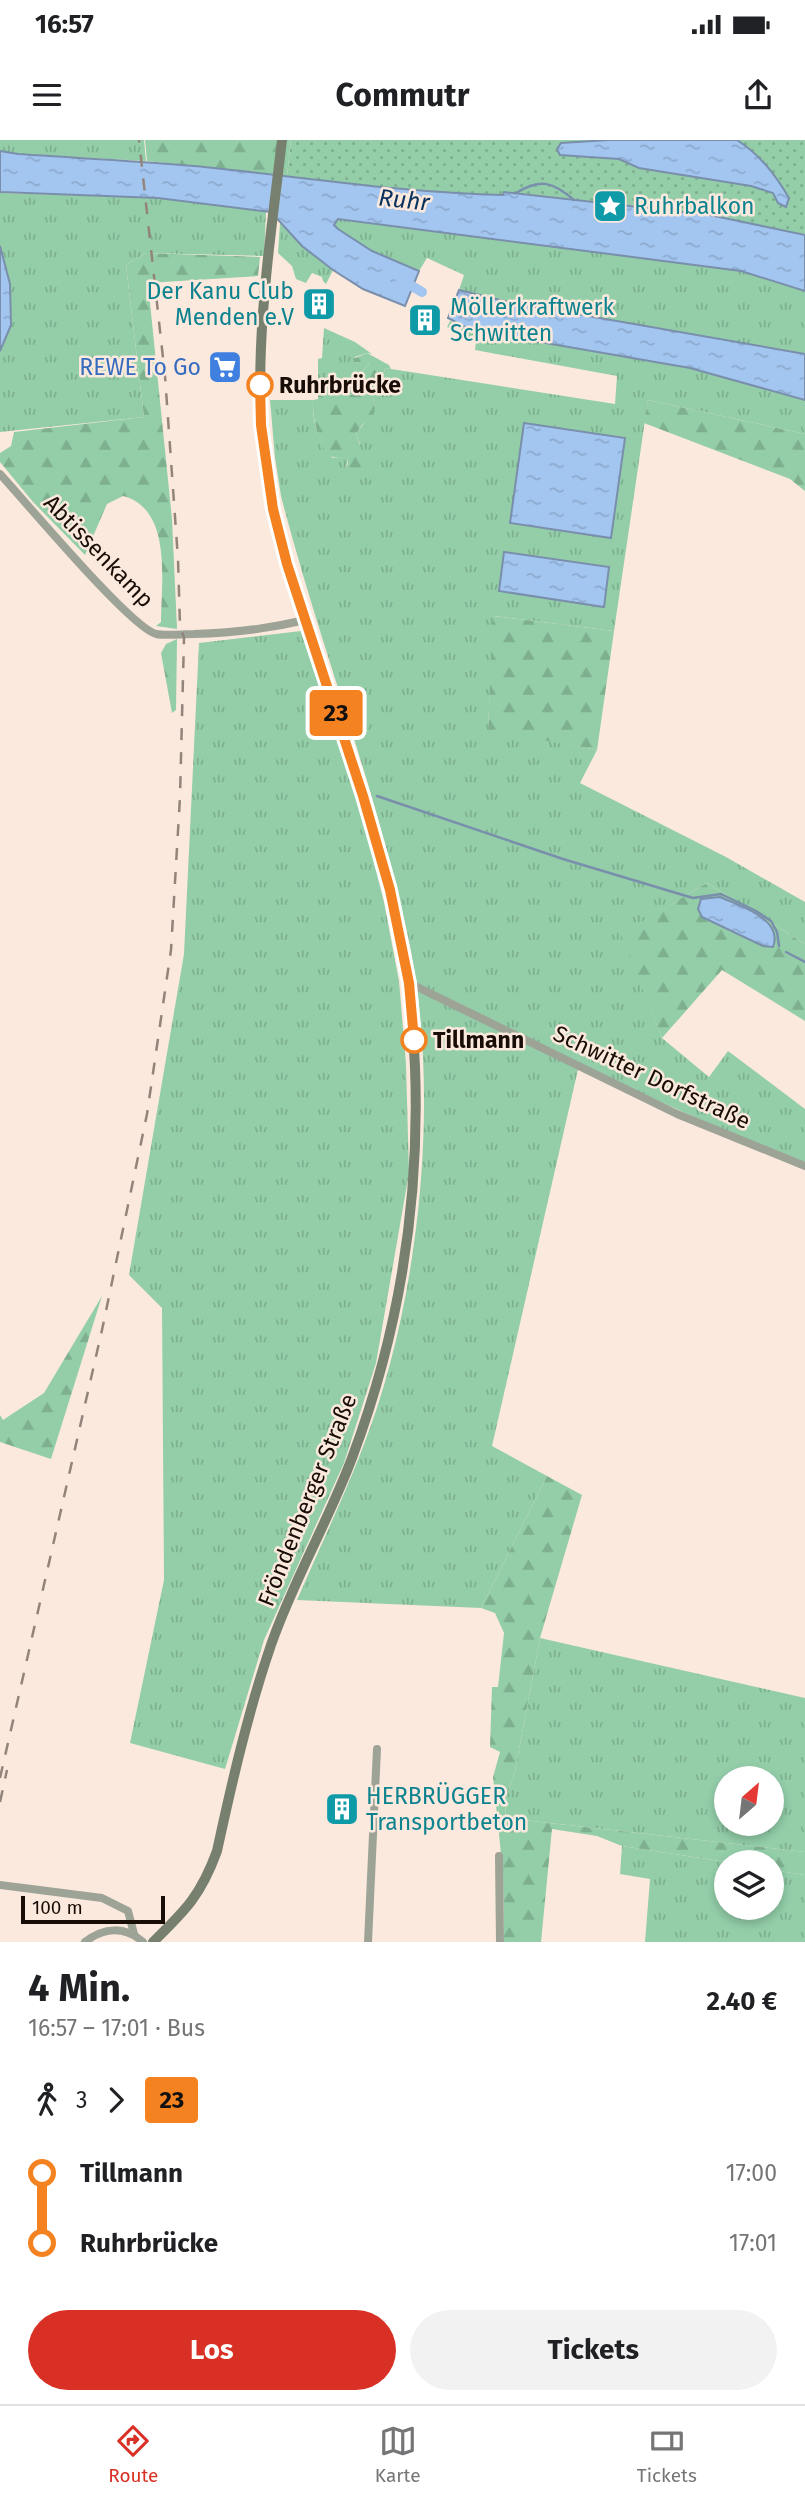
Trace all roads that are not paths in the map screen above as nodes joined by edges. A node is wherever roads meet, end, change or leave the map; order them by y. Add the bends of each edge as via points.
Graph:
1 (282, 140) edge
2 (0, 474) edge
3 (305, 620) junction
4 (409, 983) junction
5 (805, 1166) edge
6 (377, 1749) dead end
7 (499, 1856) dead end
8 (0, 1885) edge
9 (134, 1934) junction
10 (85, 1942) edge
11 (143, 1942) edge
12 (152, 1942) edge
13 (368, 1942) edge
14 (500, 1942) edge

1 - 3 main road, Fröndenberger Straße via 261,331 261,425 273,509
2 - 3 street, Abtissenkamp via 111,595 156,634 248,631
3 - 4 main road, Fröndenberger Straße via 390,890
4 - 5 street, Schwitter Dorfstraße via 677,1114
4 - 12 main road, Fröndenberger Straße via 415,1068 413,1183 401,1276 383,1360 350,1463 271,1642 209,1873 191,1904
6 - 13 street
7 - 14 street
8 - 9 street via 102,1898 128,1911
9 - 10 street via 113,1930
9 - 11 street

